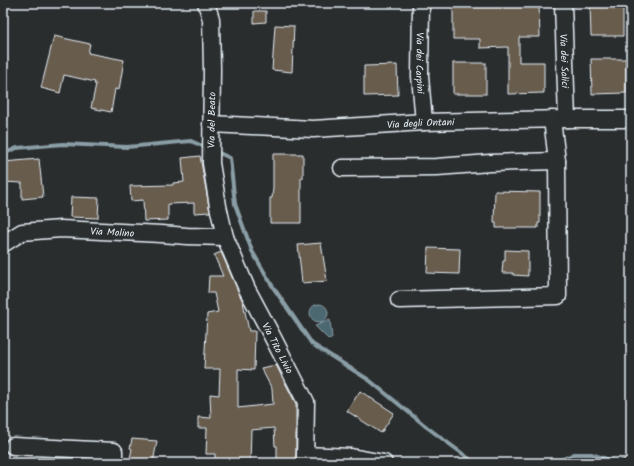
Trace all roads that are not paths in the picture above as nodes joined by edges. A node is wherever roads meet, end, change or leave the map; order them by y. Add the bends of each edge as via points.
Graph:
1 (206, 3) edge
2 (421, 3) edge
3 (563, 3) edge
4 (559, 119) junction
5 (631, 120) edge
6 (424, 122) junction
7 (211, 132) junction
8 (557, 161) junction
9 (342, 168) dead end
10 (225, 237) junction
11 (3, 244) edge
12 (399, 300) dead end
13 (13, 446) dead end
14 (305, 459) edge
15 (114, 463) edge
16 (384, 463) edge

1 - 7 street, Via del Beato via 211,19
2 - 6 street, Via dei Carpini via 420,76
3 - 4 street, Via dei Salici
4 - 5 street, Via degli Ontani
4 - 6 street, Via degli Ontani
4 - 8 street, Via dei Salici
6 - 7 street, Via degli Ontani
7 - 10 street, Via del Beato via 211,163
8 - 9 street via 437,167
8 - 12 street, Via dei Salici via 558,296
10 - 11 street, Via Molino via 62,229 22,232
10 - 14 street, Via Tito Livio via 247,290 306,402
13 - 15 street via 114,451
14 - 16 street via 351,457

